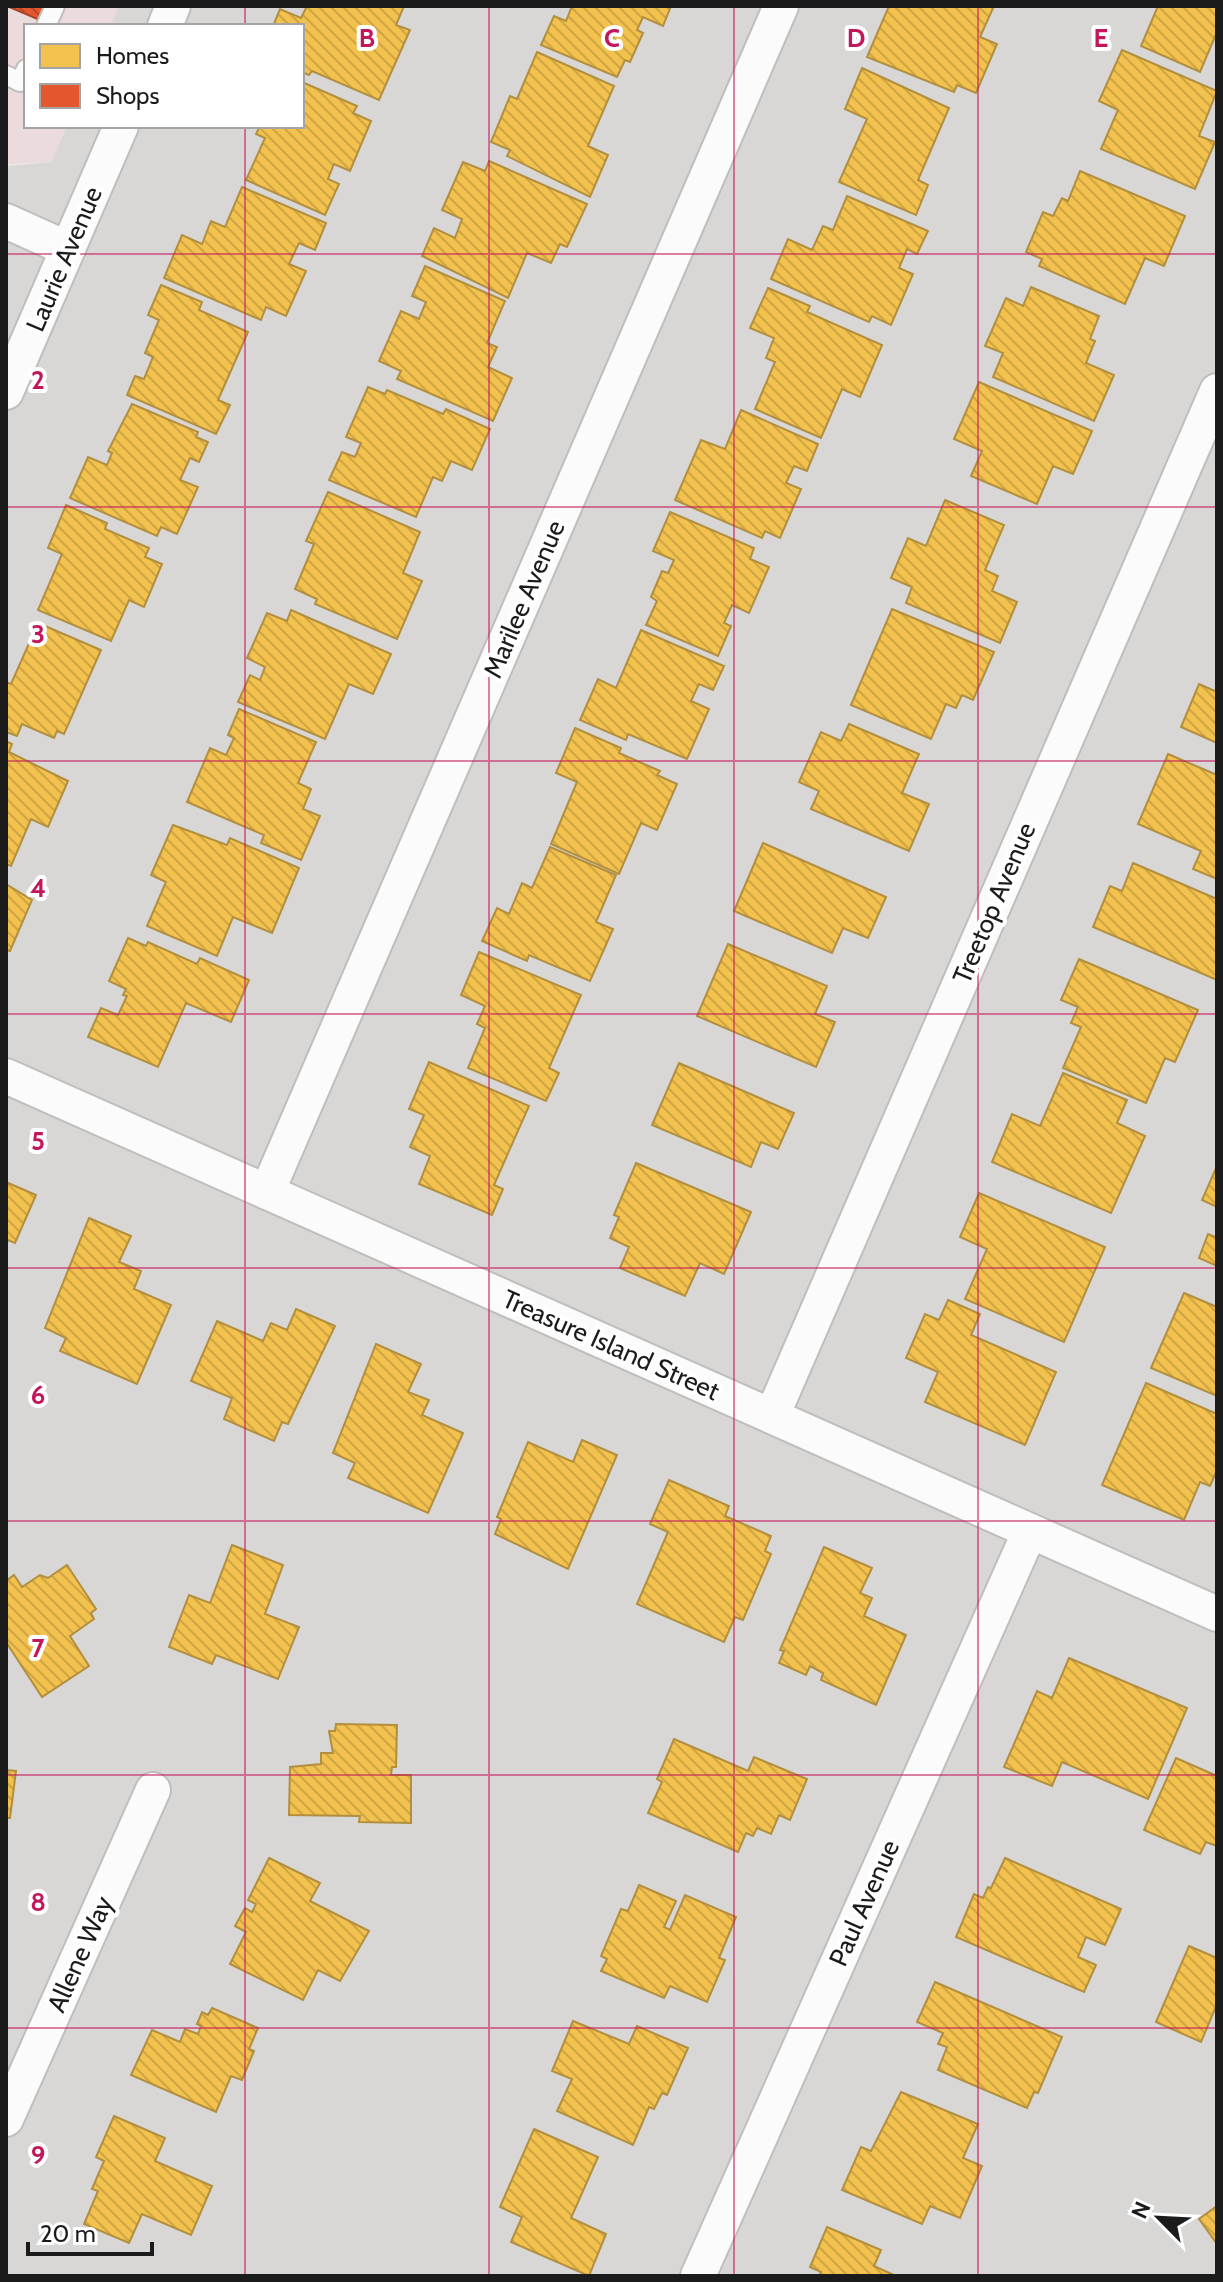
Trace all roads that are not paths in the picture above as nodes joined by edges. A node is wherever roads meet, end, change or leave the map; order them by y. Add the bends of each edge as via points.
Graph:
1 (781, 6) edge
2 (24, 73) edge
3 (6, 75) edge
4 (120, 128) edge
5 (6, 221) edge
6 (68, 249) junction
7 (1217, 391) edge
8 (6, 392) edge
9 (6, 1076) edge
10 (267, 1192) junction
11 (772, 1416) junction
12 (1030, 1531) junction
13 (1217, 1614) edge
14 (153, 1790) dead end
15 (6, 2119) edge
16 (698, 2276) edge

1 - 10 street, Marilee Avenue
2 - 3 lane via 20,82
4 - 6 street, Laurie Avenue
5 - 6 street
6 - 8 street, Laurie Avenue
7 - 11 street, Treetop Avenue
9 - 10 street, Treasure Island Street
10 - 11 street, Treasure Island Street
11 - 12 street, Treasure Island Street
12 - 13 street, Treasure Island Street
12 - 16 street, Paul Avenue
14 - 15 street, Allene Way

